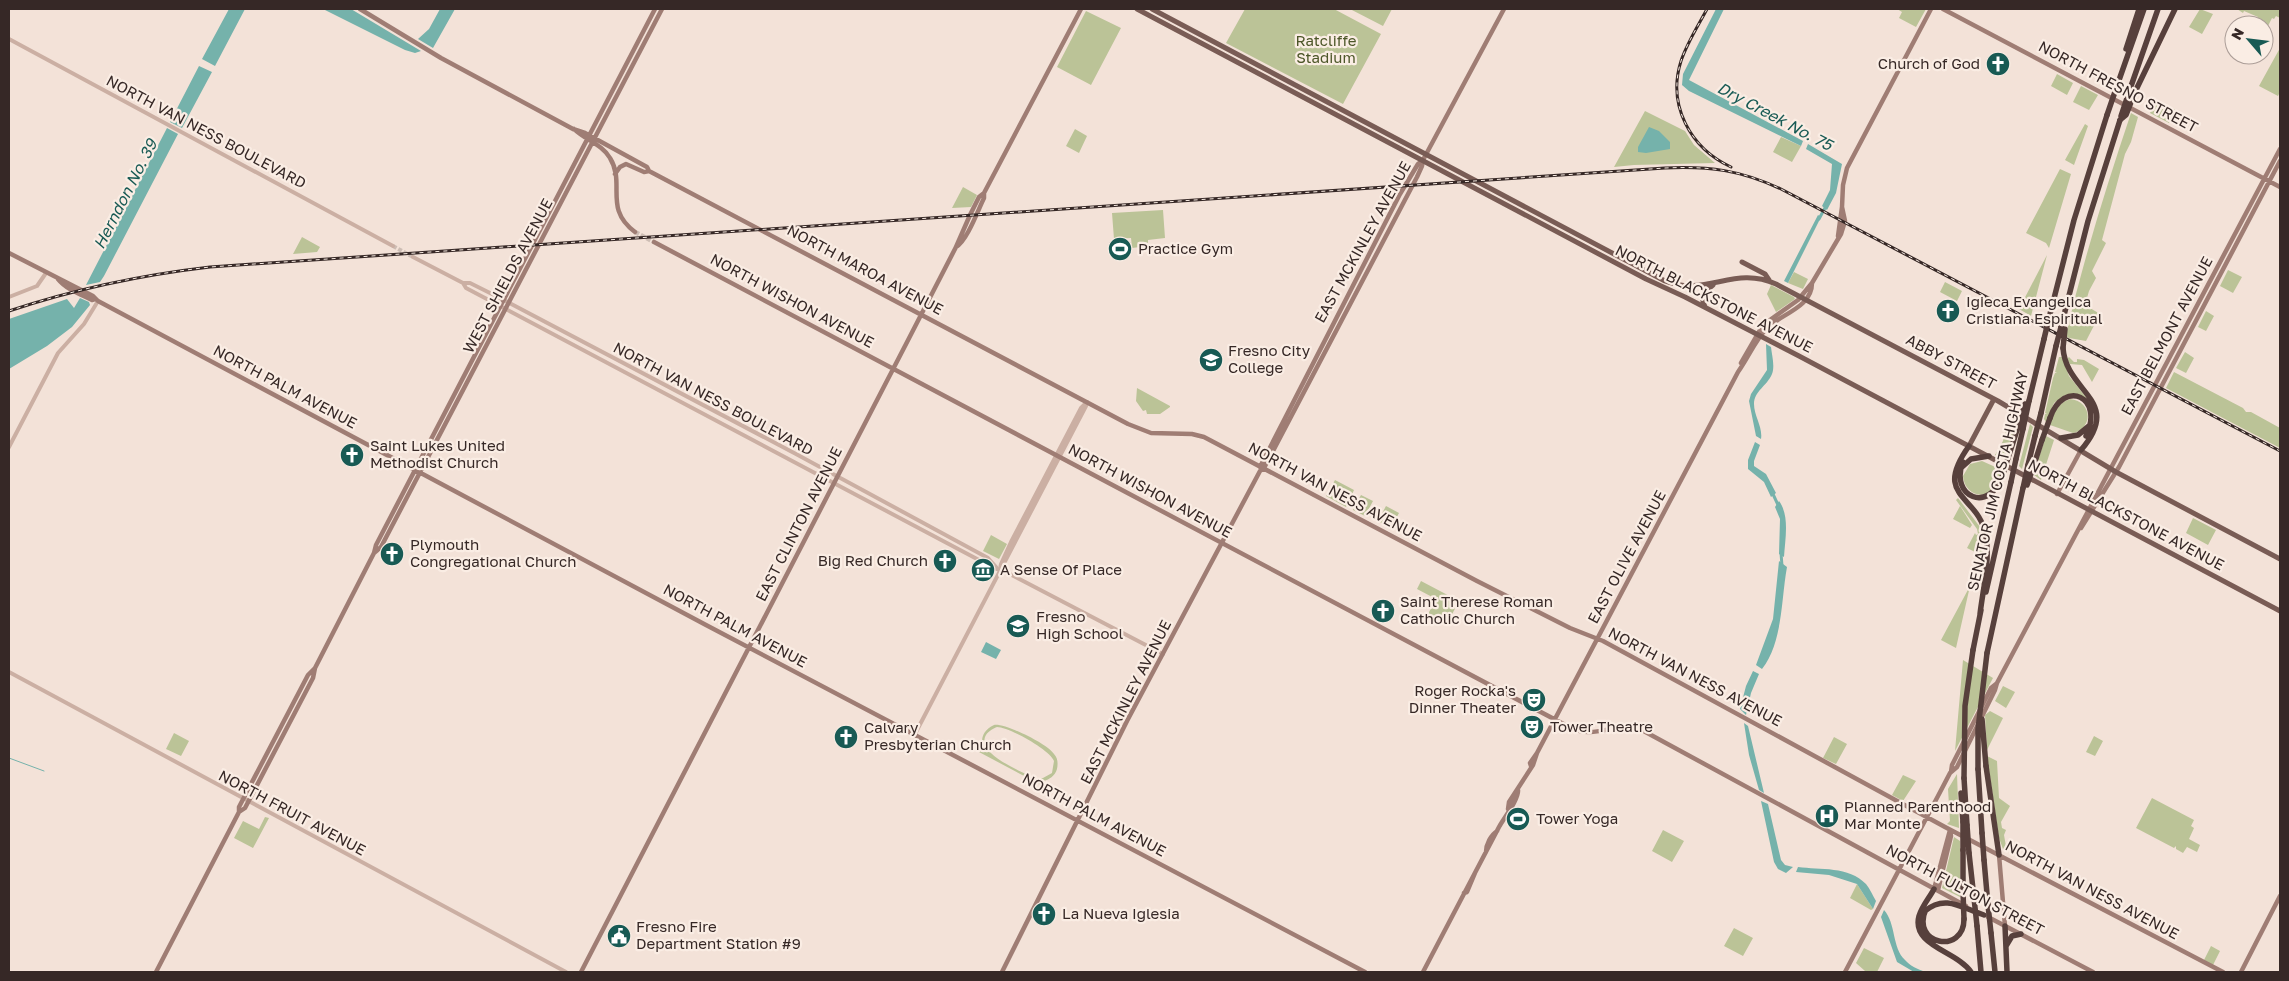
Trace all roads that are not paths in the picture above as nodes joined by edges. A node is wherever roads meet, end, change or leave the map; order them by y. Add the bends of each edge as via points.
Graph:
1 (360, 9) edge
2 (655, 9) edge
3 (662, 9) edge
4 (1080, 9) edge
5 (1137, 9) edge
6 (1152, 9) edge
7 (1504, 9) edge
8 (1931, 9) edge
9 (1943, 9) edge
10 (2139, 9) edge
11 (2144, 9) edge
12 (2158, 9) edge
13 (2175, 9) edge
14 (2180, 9) edge
15 (9, 39) edge
16 (1196, 40) junction
17 (1220, 45) junction
18 (1217, 51) junction
19 (2153, 51) junction
20 (1250, 61) junction
21 (2118, 83) junction
22 (2132, 91) junction
23 (1319, 105) junction
24 (1344, 111) junction
25 (1341, 117) junction
26 (1349, 121) junction
27 (1376, 128) junction
28 (1385, 133) junction
29 (591, 139) junction
30 (2280, 149) edge
31 (1426, 154) junction
32 (1422, 160) junction
33 (2280, 161) edge
34 (649, 171) junction
35 (615, 174) junction
36 (2267, 180) junction
37 (2280, 187) edge
38 (984, 193) junction
39 (970, 215) junction
40 (1390, 219) junction
41 (635, 232) tunnel mouth
42 (967, 232) junction
43 (654, 242) tunnel mouth
44 (393, 246) tunnel mouth
45 (956, 247) junction
46 (9, 253) edge
47 (413, 257) tunnel mouth
48 (1742, 262) dead end
49 (46, 273) junction
50 (1734, 277) junction
51 (1769, 280) junction
52 (463, 283) junction
53 (1677, 285) joint
54 (9, 296) edge
55 (1804, 298) junction
56 (94, 299) junction
57 (506, 301) junction
58 (500, 306) junction
59 (1706, 308) junction
60 (505, 309) junction
61 (922, 314) junction
62 (1758, 336) junction
63 (2060, 347) junction
64 (1311, 365) junction
65 (894, 368) junction
66 (1306, 386) junction
67 (2152, 393) junction
68 (1994, 399) junction
69 (1086, 402) junction
70 (2150, 410) junction
71 (2092, 420) junction
72 (2020, 428) junction
73 (1148, 432) joint
74 (2061, 438) junction
75 (1969, 446) junction
76 (9, 447) edge
77 (2081, 450) junction
78 (1059, 456) junction
79 (1989, 456) junction
80 (2031, 467) junction
81 (1261, 468) junction
82 (2114, 470) junction
83 (417, 472) junction
84 (1960, 474) junction
85 (837, 476) junction
86 (834, 483) junction
87 (2058, 494) junction
88 (2090, 511) junction
89 (1222, 543) junction
90 (2280, 558) edge
91 (998, 568) junction
92 (2280, 611) edge
93 (1980, 614) junction
94 (1598, 639) junction
95 (750, 648) junction
96 (1163, 654) junction
97 (315, 668) junction
98 (9, 672) edge
99 (1982, 690) junction
100 (1555, 719) junction
101 (1640, 729) joint
102 (915, 734) junction
103 (275, 737) junction
104 (270, 760) junction
105 (246, 800) junction
106 (1926, 817) junction
107 (1079, 821) junction
108 (1950, 830) junction
109 (1966, 851) junction
110 (2000, 855) junction
111 (1899, 870) junction
112 (1936, 889) junction
113 (2280, 896) edge
114 (2279, 902) edge
115 (1925, 911) junction
116 (1984, 915) junction
117 (2005, 926) junction
118 (2021, 934) junction
119 (2006, 948) junction
120 (156, 972) edge
121 (566, 972) edge
122 (580, 972) edge
123 (1002, 972) edge
124 (1365, 972) edge
125 (1423, 972) edge
126 (1846, 972) edge
127 (1970, 972) edge
128 (1981, 972) edge
129 (1995, 972) edge
130 (2007, 972) edge
131 (2093, 972) edge
132 (2223, 972) edge
133 (2241, 972) edge

1 - 29 main road, NORTH MAROA AVENUE via 422,47
2 - 29 main road, WEST SHIELDS AVENUE
3 - 29 main road, WEST SHIELDS AVENUE
4 - 38 main road, EAST CLINTON AVENUE
5 - 16 main road, NORTH BLACKSTONE AVENUE
6 - 17 main road, NORTH BLACKSTONE AVENUE
7 - 31 main road, EAST MCKINLEY AVENUE
8 - 55 main road via 1849,164 1843,185 1845,224
9 - 36 main road, NORTH FRESNO STREET
10 - 21 highway
11 - 21 highway, SENATOR JIM COSTA HIGHWAY
12 - 22 highway
13 - 19 highway
14 - 19 highway
15 - 44 street, NORTH VAN NESS BOULEVARD
16 - 17 main road
16 - 18 main road, NORTH BLACKSTONE AVENUE
17 - 20 main road, NORTH BLACKSTONE AVENUE
18 - 20 main road
18 - 23 main road, NORTH BLACKSTONE AVENUE
19 - 22 highway
20 - 24 main road, NORTH BLACKSTONE AVENUE
21 - 72 highway, SENATOR JIM COSTA HIGHWAY, bridge via 2074,220
22 - 63 highway, SENATOR JIM COSTA HIGHWAY, bridge via 2095,198
23 - 24 main road
23 - 25 main road, NORTH BLACKSTONE AVENUE
24 - 27 main road, NORTH BLACKSTONE AVENUE
25 - 26 main road, NORTH BLACKSTONE AVENUE
25 - 27 main road
26 - 28 main road via 1380,134
26 - 32 main road, NORTH BLACKSTONE AVENUE
27 - 28 main road, NORTH BLACKSTONE AVENUE
28 - 31 main road, NORTH BLACKSTONE AVENUE
29 - 34 main road, NORTH MAROA AVENUE via 647,167
29 - 35 main road via 609,155
29 - 57 main road, WEST SHIELDS AVENUE
30 - 36 main road, EAST BELMONT AVENUE
31 - 32 main road, EAST MCKINLEY AVENUE
31 - 53 main road, NORTH BLACKSTONE AVENUE via 1654,276
32 - 40 main road, EAST MCKINLEY AVENUE via 1400,194
32 - 40 main road, EAST MCKINLEY AVENUE via 1422,166
32 - 59 main road, NORTH BLACKSTONE AVENUE
33 - 36 main road, EAST BELMONT AVENUE
34 - 35 main road via 626,164 620,166
34 - 61 main road, NORTH MAROA AVENUE
35 - 41 main road via 617,210
36 - 37 main road, NORTH FRESNO STREET
36 - 67 main road, EAST BELMONT AVENUE
36 - 70 main road, EAST BELMONT AVENUE
38 - 39 main road, EAST CLINTON AVENUE
38 - 42 main road, EAST CLINTON AVENUE
39 - 42 main road
39 - 45 main road, EAST CLINTON AVENUE
40 - 64 main road, EAST MCKINLEY AVENUE
40 - 66 main road, EAST MCKINLEY AVENUE
42 - 45 main road, EAST CLINTON AVENUE
43 - 65 main road, NORTH WISHON AVENUE
45 - 61 main road, EAST CLINTON AVENUE
46 - 49 main road, NORTH PALM AVENUE
47 - 52 street, NORTH VAN NESS BOULEVARD
48 - 51 main road via 1765,274
49 - 54 street via 37,286
49 - 56 main road, NORTH PALM AVENUE via 62,285
50 - 51 main road, ABBY STREET via 1753,276
50 - 53 main road, ABBY STREET via 1698,286
50 - 59 main road via 1702,292
51 - 55 main road, ABBY STREET
52 - 57 street, NORTH VAN NESS BOULEVARD via 470,283
52 - 58 street, NORTH VAN NESS BOULEVARD via 466,288
55 - 62 main road, EAST OLIVE AVENUE via 1799,306
55 - 68 main road, ABBY STREET
56 - 76 street via 84,324 58,353
56 - 83 main road, NORTH PALM AVENUE
57 - 58 main road, WEST SHIELDS AVENUE
57 - 60 main road, WEST SHIELDS AVENUE
57 - 85 street, NORTH VAN NESS BOULEVARD
58 - 60 street, NORTH VAN NESS BOULEVARD
58 - 83 main road, WEST SHIELDS AVENUE
59 - 62 main road, NORTH BLACKSTONE AVENUE
60 - 83 main road, WEST SHIELDS AVENUE
60 - 86 street, NORTH VAN NESS BOULEVARD
61 - 65 main road, EAST CLINTON AVENUE
61 - 69 main road, NORTH MAROA AVENUE
62 - 75 main road, NORTH BLACKSTONE AVENUE
62 - 94 main road, EAST OLIVE AVENUE
63 - 77 highway via 2067,367 2097,412 2095,428
63 - 80 highway, SENATOR JIM COSTA HIGHWAY, bridge via 2035,436
64 - 66 main road
64 - 81 main road, EAST MCKINLEY AVENUE
65 - 78 main road, NORTH WISHON AVENUE
65 - 85 main road, EAST CLINTON AVENUE
66 - 81 main road, EAST MCKINLEY AVENUE
67 - 70 main road via 2148,405
67 - 82 main road, EAST BELMONT AVENUE
68 - 74 main road, ABBY STREET
68 - 75 main road
69 - 73 main road, NORTH MAROA AVENUE
69 - 78 street
70 - 82 main road, EAST BELMONT AVENUE
71 - 74 highway via 2084,432
71 - 77 highway
71 - 80 highway, bridge via 2088,404 2079,398 2072,396 2058,401
72 - 84 highway, bridge via 1996,490 1991,495 1974,497 1965,491
72 - 93 highway, SENATOR JIM COSTA HIGHWAY, bridge via 2016,459
73 - 81 main road, NORTH VAN NESS AVENUE via 1200,436
74 - 77 main road, ABBY STREET
75 - 79 main road, NORTH BLACKSTONE AVENUE
75 - 84 highway
75 - 93 highway via 1956,470 1954,482 1980,521 1986,537
77 - 82 main road, ABBY STREET
77 - 87 main road
78 - 89 main road, NORTH WISHON AVENUE
78 - 91 street
79 - 84 highway via 1969,461
79 - 87 main road, NORTH BLACKSTONE AVENUE
80 - 99 highway, SENATOR JIM COSTA HIGHWAY, bridge via 2002,581
81 - 89 main road, EAST MCKINLEY AVENUE
81 - 94 main road, NORTH VAN NESS AVENUE via 1486,586
82 - 88 main road, EAST BELMONT AVENUE
82 - 90 main road, ABBY STREET
83 - 95 main road, NORTH PALM AVENUE
83 - 97 main road, WEST SHIELDS AVENUE via 381,548 374,553
85 - 86 main road, EAST CLINTON AVENUE
85 - 91 street, NORTH VAN NESS BOULEVARD via 988,558
86 - 91 street, NORTH VAN NESS BOULEVARD
86 - 95 main road, EAST CLINTON AVENUE
87 - 88 main road, NORTH BLACKSTONE AVENUE
88 - 92 main road, NORTH BLACKSTONE AVENUE
88 - 106 main road, EAST BELMONT AVENUE via 1997,683 1957,767 1950,773
89 - 96 main road, EAST MCKINLEY AVENUE
89 - 100 main road, NORTH WISHON AVENUE
91 - 96 street
91 - 102 street
93 - 109 highway, SENATOR JIM COSTA HIGHWAY, bridge via 1965,706
94 - 100 main road, EAST OLIVE AVENUE
94 - 106 main road, NORTH VAN NESS AVENUE
95 - 102 main road, NORTH PALM AVENUE
95 - 122 main road, EAST CLINTON AVENUE
96 - 107 main road, EAST MCKINLEY AVENUE
97 - 103 main road, WEST SHIELDS AVENUE via 308,675
97 - 104 main road, WEST SHIELDS AVENUE via 313,678
98 - 105 street, NORTH FRUIT AVENUE
99 - 110 highway, bridge via 1986,766
99 - 129 highway, SENATOR JIM COSTA HIGHWAY, bridge via 1978,769
100 - 101 main road, NORTH WISHON AVENUE via 1587,733 1624,726
100 - 125 main road, EAST OLIVE AVENUE
101 - 111 main road, NORTH FULTON STREET
102 - 107 main road, NORTH PALM AVENUE
103 - 104 main road
103 - 105 main road, WEST SHIELDS AVENUE
104 - 105 main road, WEST SHIELDS AVENUE
105 - 120 main road, WEST SHIELDS AVENUE
105 - 121 street, NORTH FRUIT AVENUE
106 - 108 main road, NORTH VAN NESS AVENUE
106 - 111 main road, EAST BELMONT AVENUE
107 - 123 main road, EAST MCKINLEY AVENUE
107 - 124 main road, NORTH PALM AVENUE
108 - 110 main road, NORTH VAN NESS AVENUE
108 - 112 main road
109 - 115 highway, bridge via 1962,931 1947,942 1933,939 1924,929
109 - 128 highway, SENATOR JIM COSTA HIGHWAY, bridge
110 - 117 main road
110 - 132 main road, NORTH VAN NESS AVENUE
111 - 112 main road, NORTH FULTON STREET
111 - 126 main road, EAST BELMONT AVENUE
112 - 115 highway
112 - 116 main road, NORTH FULTON STREET
112 - 127 highway via 1920,913 1920,932 1928,942 1959,959
113 - 114 main road
114 - 133 main road
115 - 116 highway via 1933,904 1943,902
116 - 117 main road, NORTH FULTON STREET
117 - 118 main road, NORTH FULTON STREET
117 - 119 highway
118 - 119 highway via 2010,938
118 - 131 main road, NORTH FULTON STREET
119 - 130 highway

